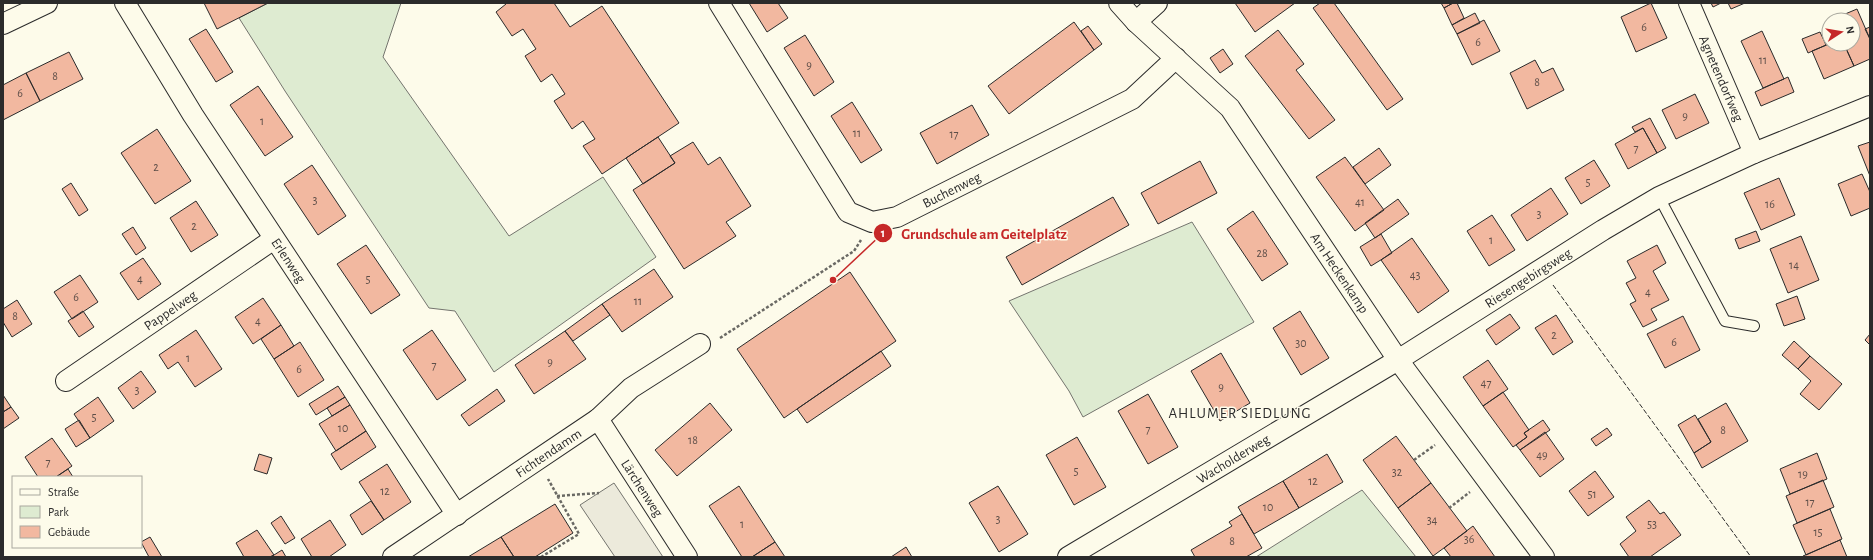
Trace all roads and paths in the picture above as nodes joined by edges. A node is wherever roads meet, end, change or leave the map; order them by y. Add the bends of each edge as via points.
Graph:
1 (47, 3) edge
2 (125, 3) edge
3 (718, 3) edge
4 (1119, 3) edge
5 (1157, 3) edge
6 (1689, 3) edge
7 (1136, 22) junction
8 (3, 24) edge
9 (1176, 58) junction
10 (1870, 106) edge
11 (1754, 153) junction
12 (1659, 196) junction
13 (872, 222) junction
14 (274, 239) junction
15 (1754, 326) dead end
16 (700, 344) joint
17 (1398, 360) junction
18 (66, 381) dead end
19 (598, 419) junction
20 (1452, 433) junction
21 (538, 459) junction
22 (1414, 460) dead end
23 (1487, 480) junction
24 (599, 493) dead end
25 (557, 496) junction
26 (1449, 508) dead end
27 (457, 514) junction
28 (1071, 556) edge
29 (393, 557) edge
30 (541, 557) edge
31 (687, 557) edge
32 (1544, 557) edge

1 - 8 street
2 - 14 street, Erlenweg via 193,115
3 - 13 street via 848,212
4 - 7 street, Am Heckenkamp
5 - 7 street
6 - 11 street, Agnetendorfweg
7 - 9 street, Am Heckenkamp
9 - 13 street, Buchenweg via 1132,99 897,217
9 - 17 street, Am Heckenkamp via 1230,108
10 - 11 street, Riesengebirgsweg
11 - 12 street, Riesengebirgsweg
12 - 15 lane via 1726,320
12 - 17 street, Riesengebirgsweg
13 - 16 path via 854,251 724,337
14 - 18 street, Pappelweg
14 - 27 street, Erlenweg
16 - 19 street, Fichtendamm via 631,388
17 - 20 street, Am Heckenkamp
17 - 28 street, Wacholderweg
19 - 21 street, Fichtendamm
19 - 31 street, Lärchenweg
20 - 22 path
20 - 23 street, Am Heckenkamp
21 - 25 path
21 - 27 street, Fichtendamm
23 - 26 path
23 - 32 street, Am Heckenkamp
24 - 25 path
25 - 30 path via 579,534
27 - 29 street, Fichtendamm

